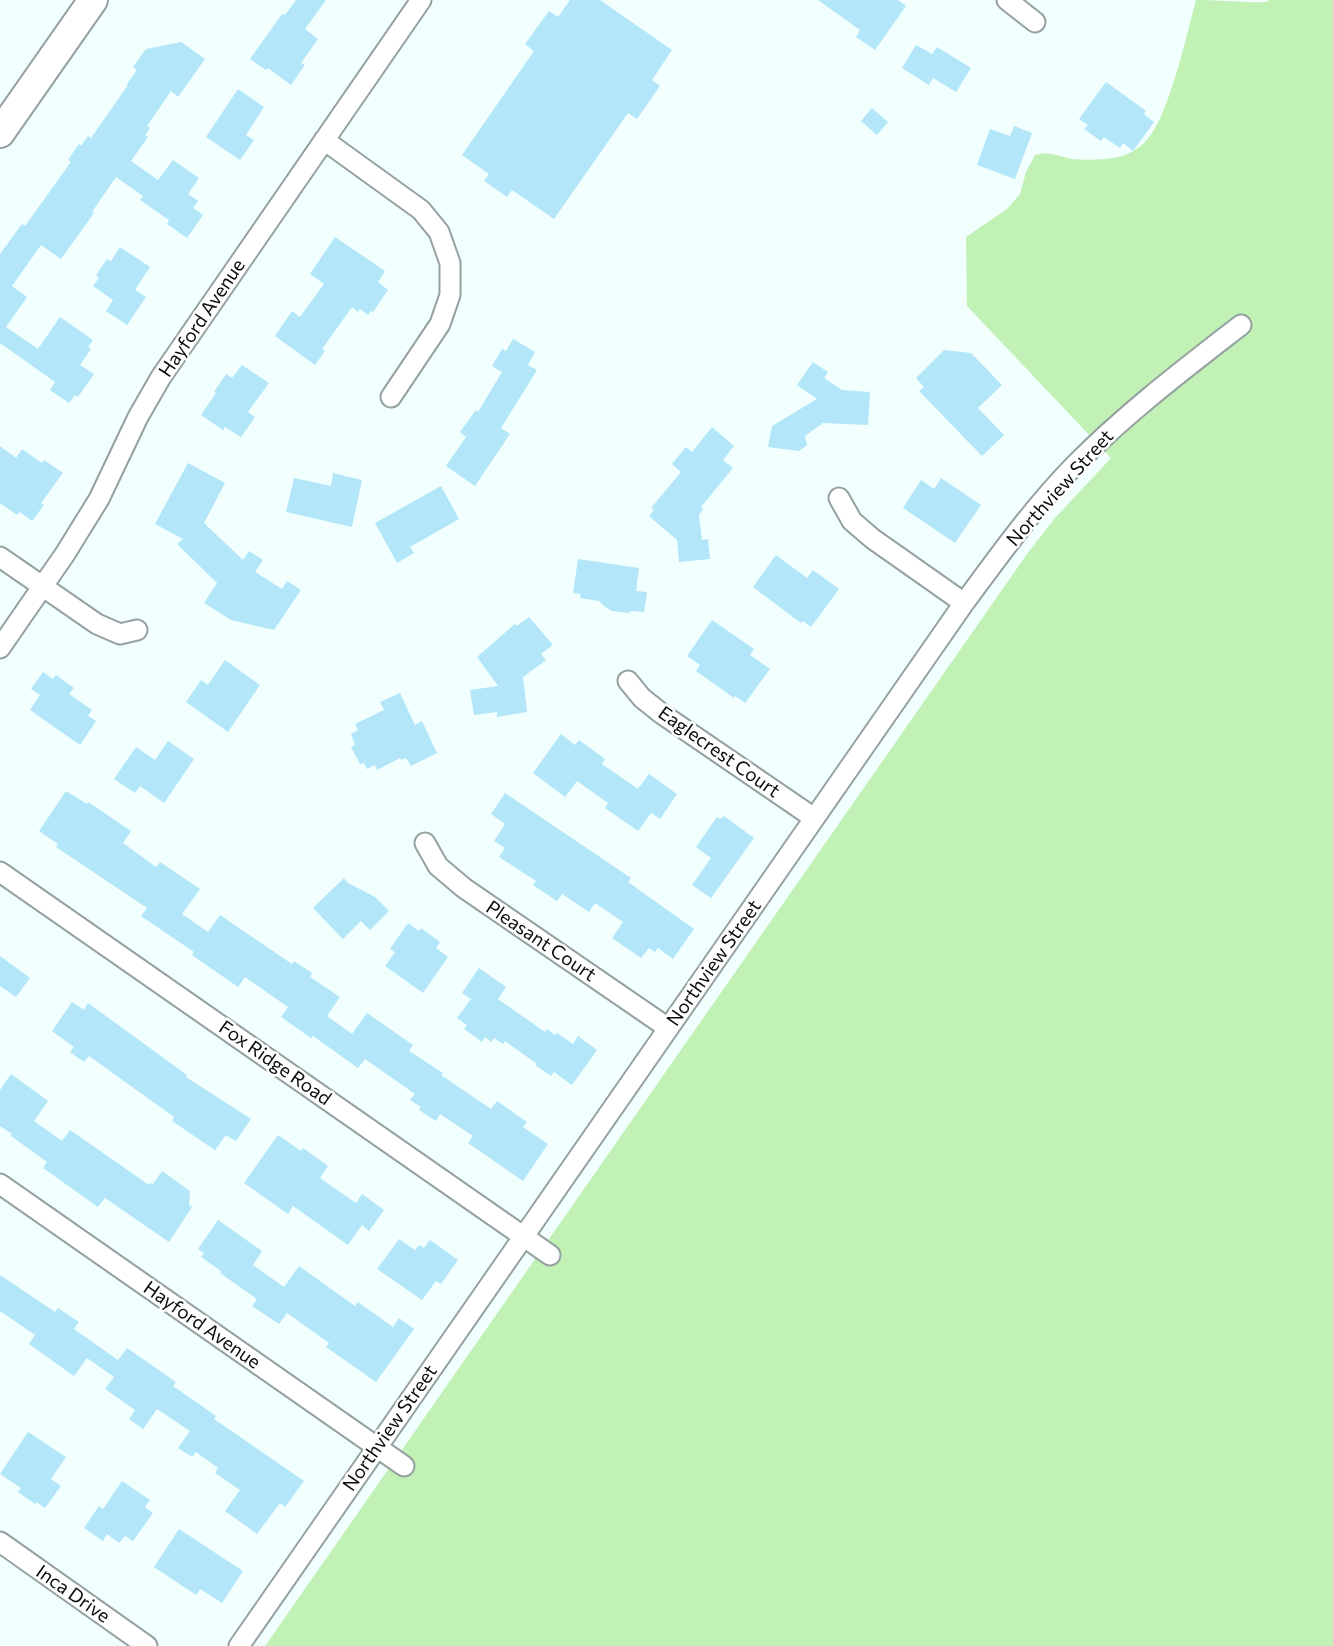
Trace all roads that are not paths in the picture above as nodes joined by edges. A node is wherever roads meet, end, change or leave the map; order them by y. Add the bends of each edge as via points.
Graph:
1 (93, 0) edge
2 (421, 0) edge
3 (1007, 0) edge
4 (1035, 22) dead end
5 (0, 133) edge
6 (324, 140) junction
7 (1241, 325) dead end
8 (391, 397) dead end
9 (839, 498) dead end
10 (0, 557) edge
11 (42, 587) junction
12 (964, 603) junction
13 (137, 630) dead end
14 (0, 648) edge
15 (628, 681) dead end
16 (814, 818) junction
17 (425, 843) dead end
18 (0, 872) edge
19 (668, 1028) junction
20 (0, 1184) edge
21 (524, 1236) junction
22 (550, 1255) dead end
23 (377, 1447) junction
24 (404, 1466) dead end
25 (0, 1542) edge
26 (147, 1646) edge
27 (239, 1646) edge

1 - 5 street
2 - 6 street, Hayford Avenue
3 - 4 street
6 - 8 street via 421,210 439,232 450,263 450,295 440,324
6 - 11 street, Hayford Avenue via 161,377 99,499
7 - 12 street, Northview Street via 1159,388 1074,467
9 - 12 street via 852,522
10 - 11 street
11 - 13 street via 97,624 120,634
11 - 14 street, Hayford Avenue
12 - 16 street, Northview Street
15 - 16 street, Eaglecrest Court via 662,714
16 - 19 street, Northview Street
17 - 19 street, Pleasant Court via 438,866 464,888
18 - 21 street, Fox Ridge Road
19 - 21 street, Northview Street
20 - 23 street, Hayford Avenue
21 - 22 street, Fox Ridge Road
21 - 23 street, Northview Street
23 - 24 street, Hayford Avenue
23 - 27 street, Northview Street
25 - 26 street, Inca Drive

